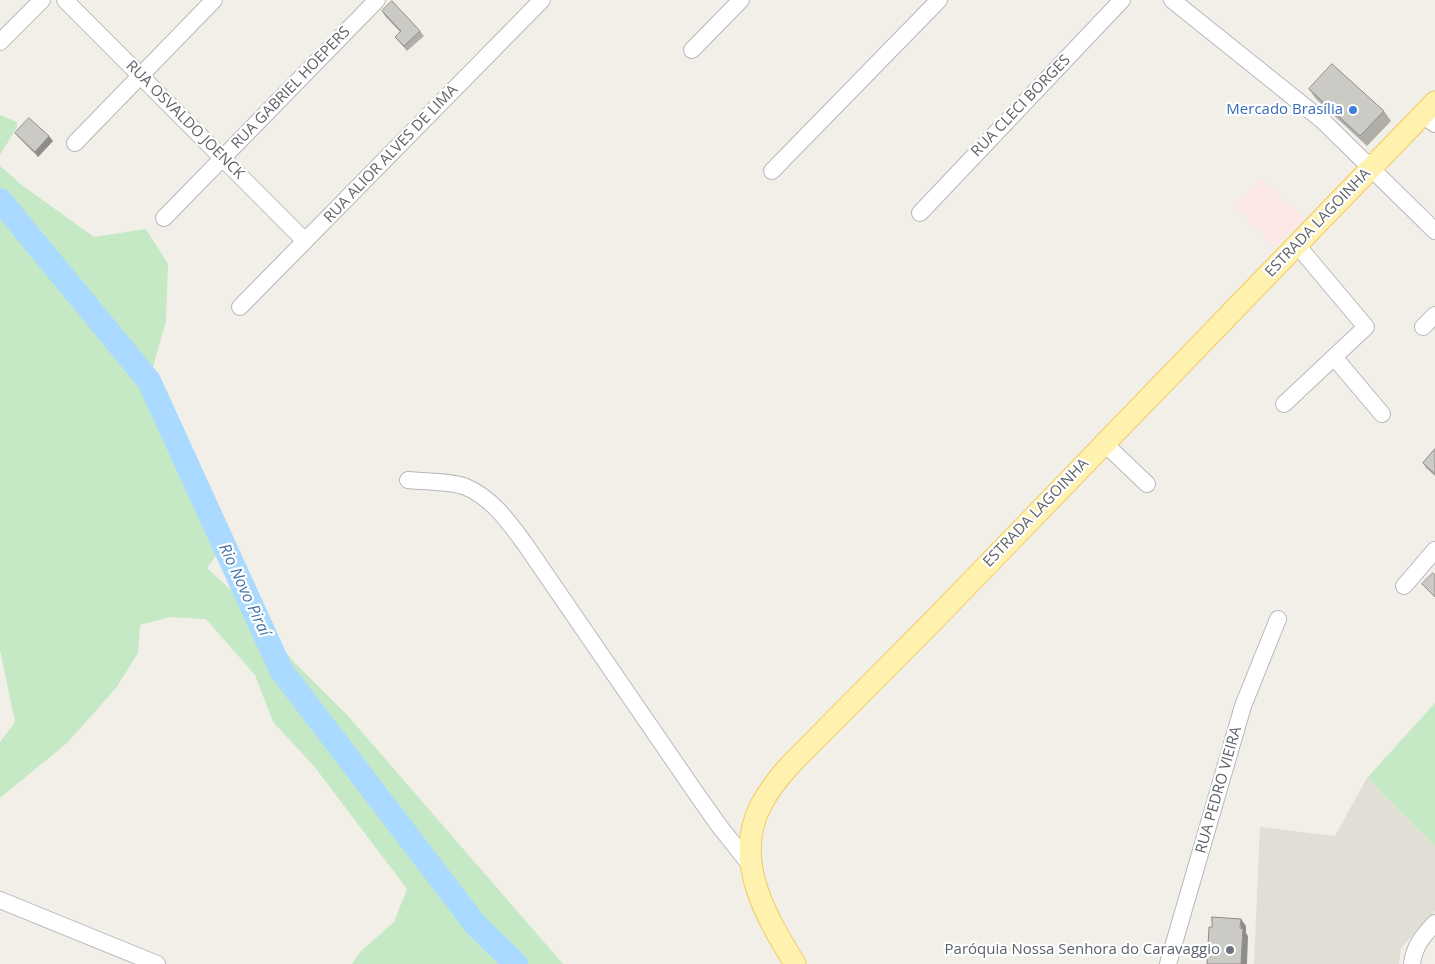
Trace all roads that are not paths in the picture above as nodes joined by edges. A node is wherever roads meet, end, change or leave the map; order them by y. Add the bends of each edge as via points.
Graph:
1 (42, 0) edge
2 (65, 0) edge
3 (214, 0) edge
4 (377, 0) edge
5 (542, 0) edge
6 (741, 0) edge
7 (939, 0) edge
8 (1122, 0) edge
9 (1172, 0) edge
10 (0, 42) edge
11 (692, 50) dead end
12 (140, 76) junction
13 (1431, 114) edge
14 (74, 143) dead end
15 (223, 158) junction
16 (1372, 168) junction
17 (772, 171) dead end
18 (920, 213) dead end
19 (164, 218) dead end
20 (1435, 231) edge
21 (305, 241) junction
22 (1297, 245) junction
23 (240, 307) dead end
24 (1435, 315) edge
25 (1423, 327) dead end
26 (1334, 357) junction
27 (1284, 404) dead end
28 (1382, 414) dead end
29 (1104, 443) junction
30 (408, 480) dead end
31 (1147, 484) dead end
32 (1435, 550) edge
33 (1404, 586) dead end
34 (1278, 618) dead end
35 (750, 866) junction
36 (0, 900) edge
37 (1435, 923) edge
38 (156, 964) edge
39 (795, 964) edge
40 (1168, 964) edge
41 (1412, 964) edge

1 - 10 street
2 - 12 street, RUA OSVALDO JOENCK
3 - 12 street
4 - 15 street, RUA GABRIEL HOEPERS
5 - 21 street, RUA ALIOR ALVES DE LIMA
6 - 11 street
7 - 17 street
8 - 18 street, RUA CLECI BORGES
9 - 16 street via 1323,121
12 - 14 street
12 - 15 street, RUA OSVALDO JOENCK
13 - 16 main road, ESTRADA LAGOINHA
15 - 19 street, RUA GABRIEL HOEPERS
15 - 21 street, RUA OSVALDO JOENCK
16 - 20 street
16 - 22 main road, ESTRADA LAGOINHA
21 - 23 street, RUA ALIOR ALVES DE LIMA
22 - 26 street via 1366,327
22 - 29 main road, ESTRADA LAGOINHA
24 - 25 street
26 - 27 street
26 - 28 street
29 - 31 street
29 - 35 main road, ESTRADA LAGOINHA via 778,779 759,808 752,829
30 - 35 street via 466,487 505,517
32 - 33 street
34 - 40 street, RUA PEDRO VIEIRA via 1243,706
35 - 39 main road, ESTRADA LAGOINHA via 760,898
36 - 38 street
37 - 41 street via 1419,942

